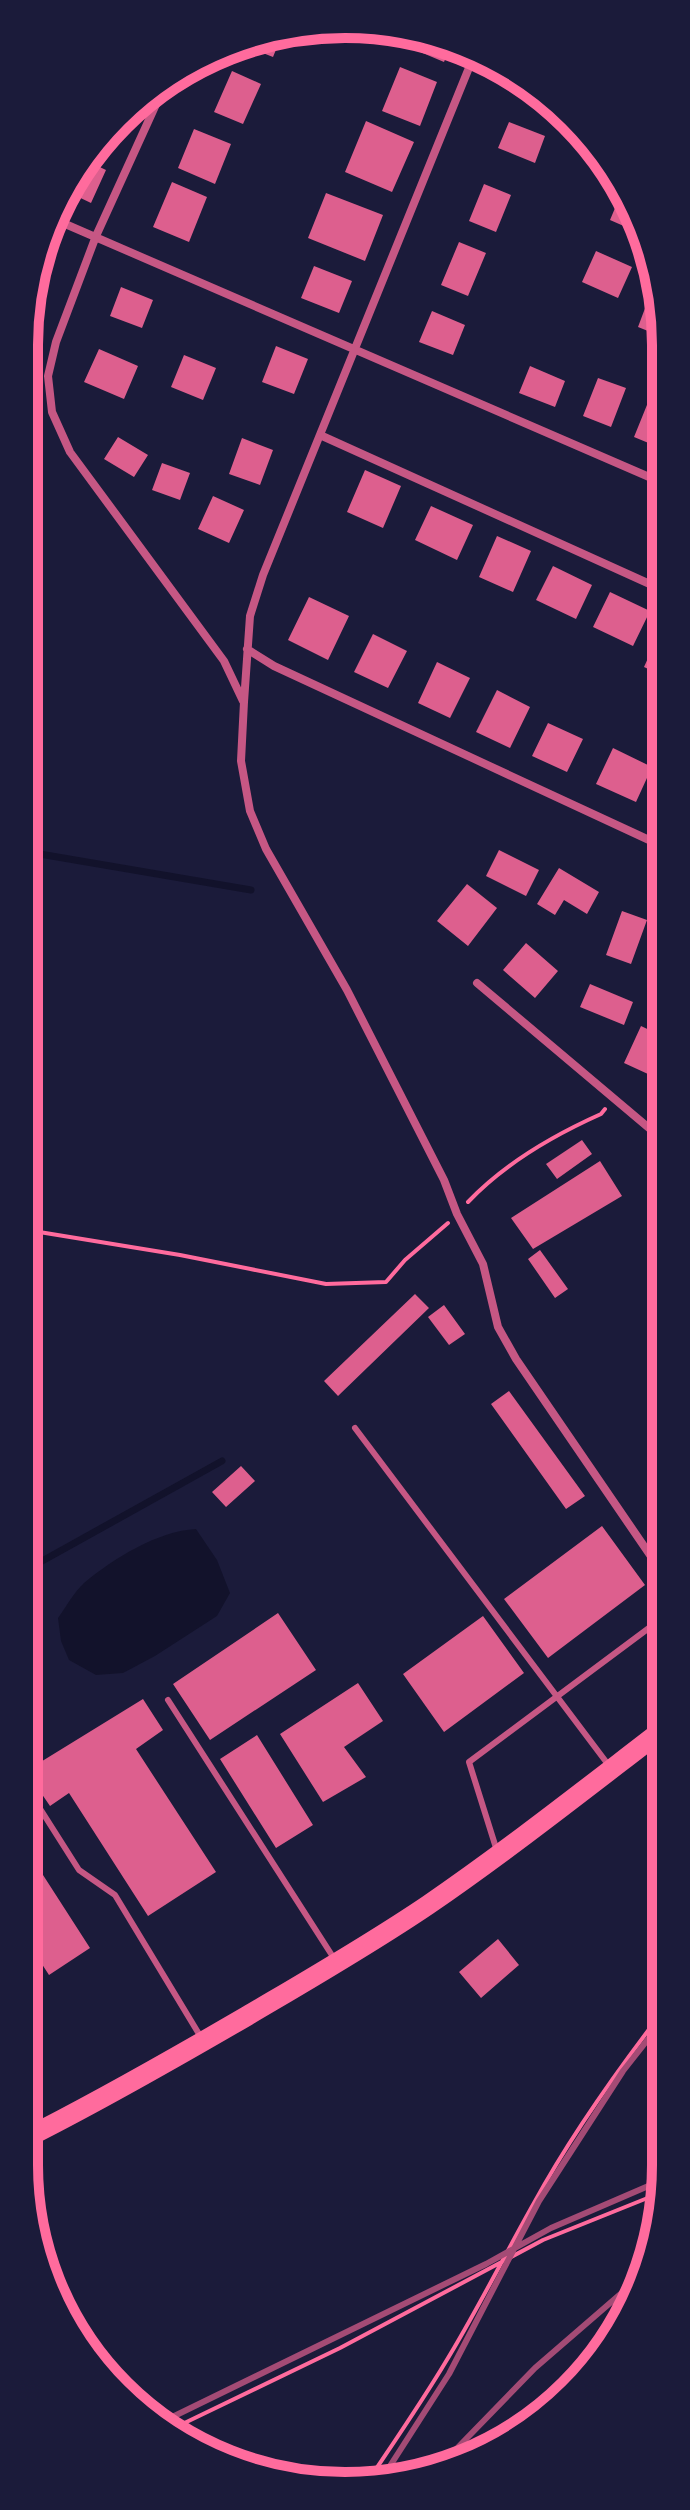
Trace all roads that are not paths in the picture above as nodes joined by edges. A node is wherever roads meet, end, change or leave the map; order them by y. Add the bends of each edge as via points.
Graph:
1 (470, 65) edge
2 (157, 102) edge
3 (63, 223) edge
4 (96, 236) junction
5 (355, 349) junction
6 (320, 435) junction
7 (652, 478) edge
8 (652, 585) edge
9 (247, 649) junction
10 (244, 702) junction
11 (652, 841) edge
12 (477, 983) dead end
13 (652, 1131) edge
14 (355, 1428) dead end
15 (652, 1558) edge
16 (652, 1626) edge
17 (558, 1695) junction
18 (168, 1700) dead end
19 (652, 1738) edge
20 (612, 1769) junction
21 (38, 1805) edge
22 (498, 1855) junction
23 (338, 1963) junction
24 (203, 2041) junction
25 (38, 2132) edge

1 - 5 street
2 - 4 street
3 - 4 street
4 - 5 street
4 - 10 street via 56,342 48,376 52,412 70,452 224,661
5 - 6 street
5 - 7 street
6 - 8 street
6 - 9 street via 263,575 250,616
9 - 10 street
9 - 11 street
10 - 15 street via 241,761 250,811 266,849 432,1155 483,1264 498,1327
12 - 13 street
14 - 17 lane
16 - 17 lane
17 - 20 lane
17 - 22 lane via 469,1762
18 - 23 lane
19 - 20 highway
20 - 22 highway
21 - 24 lane via 79,1870 115,1895
22 - 23 highway
23 - 24 highway
24 - 25 highway

